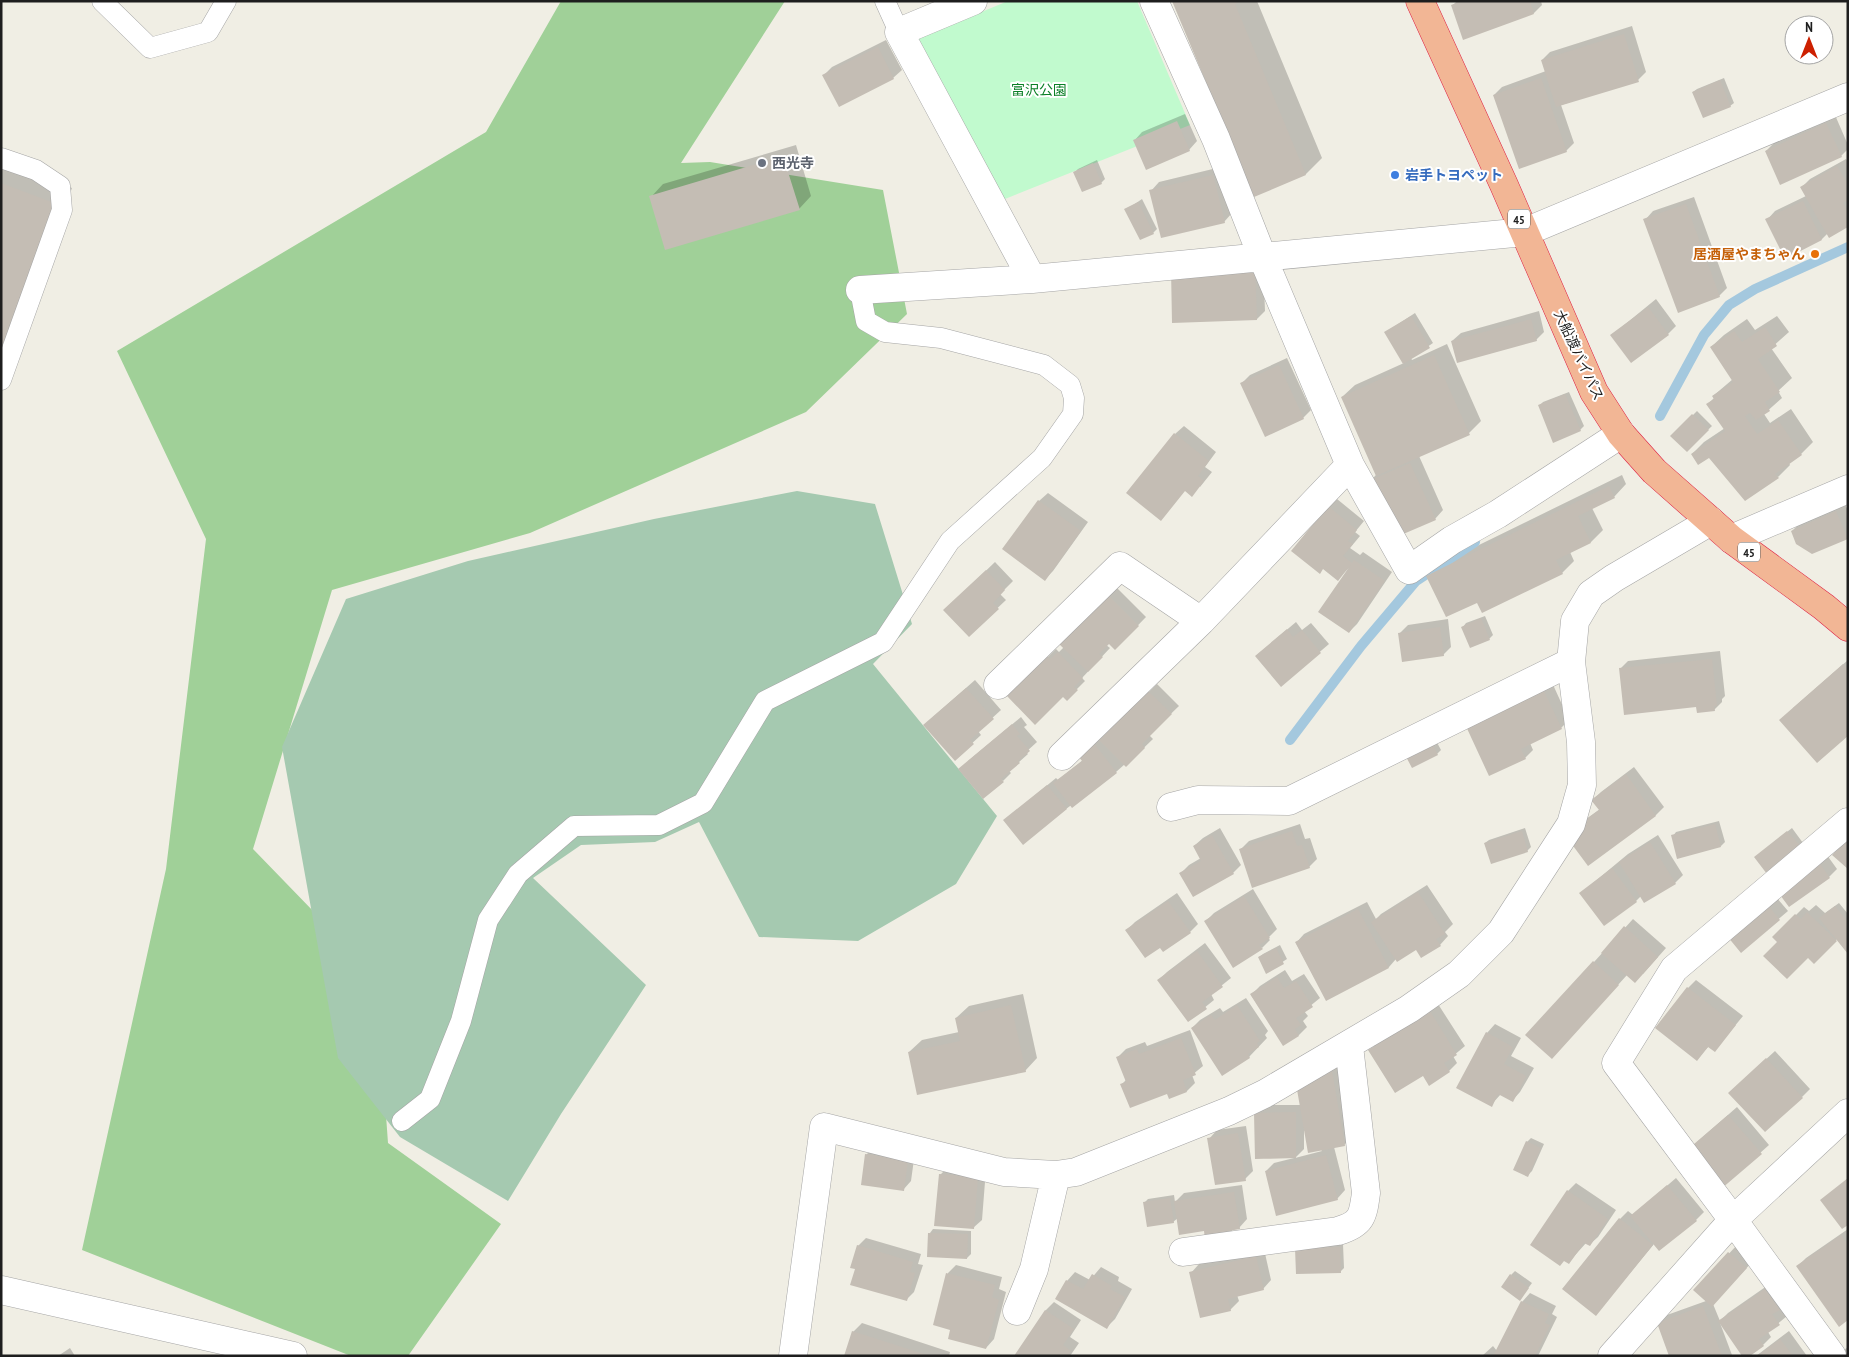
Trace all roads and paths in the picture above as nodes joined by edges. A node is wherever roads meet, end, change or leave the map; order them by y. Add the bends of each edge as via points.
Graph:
1 (102, 1) edge
2 (226, 1) edge
3 (885, 1) edge
4 (973, 1) edge
5 (1154, 1) edge
6 (1420, 1) edge
7 (899, 32) junction
8 (1848, 97) edge
9 (1, 158) edge
10 (1524, 232) junction
11 (1262, 256) junction
12 (1032, 279) junction
13 (860, 290) joint
14 (1, 380) edge
15 (1621, 434) junction
16 (1350, 465) junction
17 (1848, 489) edge
18 (1711, 521) junction
19 (1731, 539) junction
20 (1201, 621) junction
21 (1848, 627) edge
22 (1571, 662) junction
23 (998, 685) dead end
24 (1062, 756) dead end
25 (1172, 807) dead end
26 (1848, 822) edge
27 (1349, 1046) junction
28 (1848, 1113) edge
29 (402, 1121) dead end
30 (1056, 1175) junction
31 (1733, 1220) junction
32 (1183, 1252) dead end
33 (1, 1290) edge
34 (1017, 1311) dead end
35 (293, 1356) edge
36 (793, 1356) edge
37 (1612, 1356) edge
38 (1832, 1356) edge

1 - 2 lane via 150,48 208,32
3 - 7 lane
4 - 7 street
5 - 11 street via 1216,139
6 - 10 highway, 大船渡バイパス / 45
7 - 12 street
8 - 10 street
9 - 14 lane via 36,170 60,186 62,210
10 - 11 street
10 - 15 highway, 大船渡バイパス / 45 via 1594,392
11 - 12 street
11 - 16 street
12 - 13 street
13 - 29 lane via 866,322 885,332 941,338 1044,365 1070,385 1074,398 1073,414 1042,458 950,541 883,642 765,701 703,803 659,825 574,826 518,874 488,920 461,1021 430,1099
15 - 16 street via 1408,570
15 - 18 highway, 大船渡バイパス / 45 via 1654,471
16 - 20 street
17 - 19 street
18 - 19 highway, 大船渡バイパス / 45
18 - 22 street via 1591,594 1576,621
19 - 21 highway, 大船渡バイパス / 45
20 - 23 street via 1120,566
20 - 24 street
22 - 25 street via 1289,801 1198,800
22 - 27 street via 1581,742 1582,785 1571,824 1501,932 1459,974
26 - 31 street via 1674,969 1616,1063
27 - 30 street via 1229,1111 1076,1172
27 - 32 street via 1366,1193 1363,1215 1352,1227 1338,1231
28 - 31 street
30 - 34 street via 1034,1270
30 - 36 street via 1004,1172 824,1127
31 - 37 street
31 - 38 street
33 - 35 street

